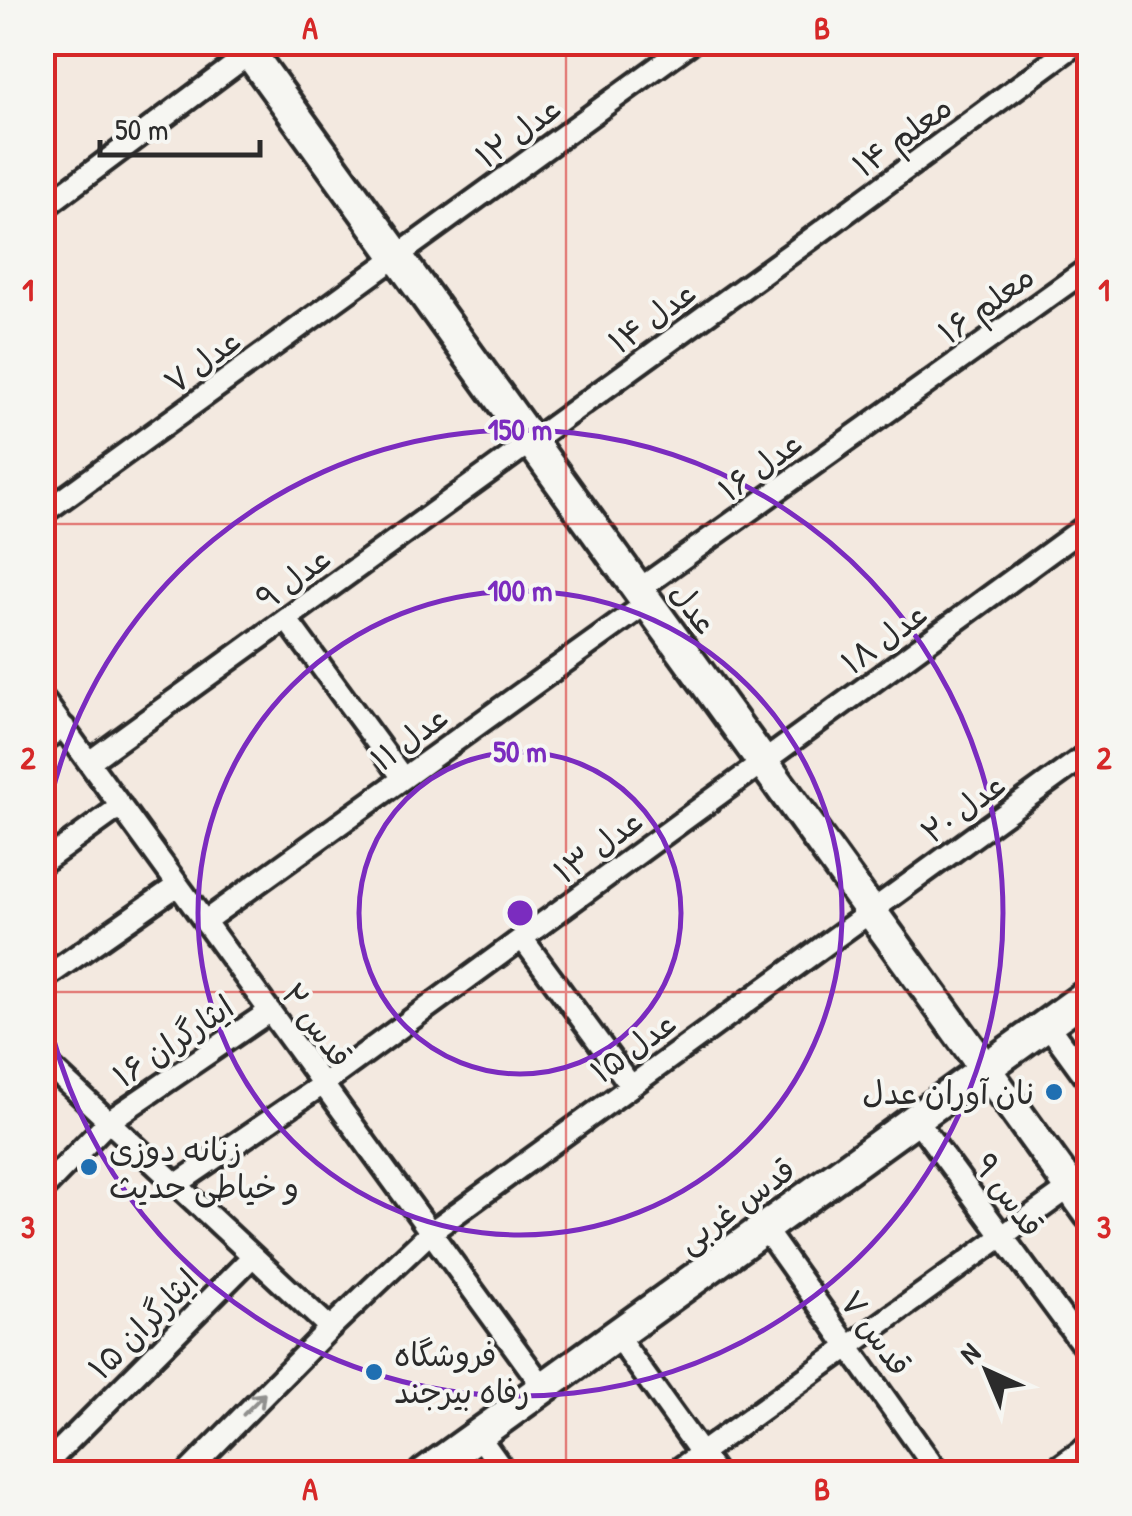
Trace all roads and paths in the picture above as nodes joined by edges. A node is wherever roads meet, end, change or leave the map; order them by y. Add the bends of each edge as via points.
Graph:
1 (692, 42) edge
2 (1079, 42) edge
3 (252, 46) edge
4 (42, 210) edge
5 (808, 242) joint
6 (397, 257) junction
7 (1090, 267) edge
8 (916, 390) joint
9 (531, 442) junction
10 (42, 514) edge
11 (1090, 523) edge
12 (643, 596) junction
13 (287, 620) junction
14 (42, 698) edge
15 (64, 726) junction
16 (42, 742) edge
17 (1090, 752) edge
18 (88, 762) junction
19 (764, 763) junction
20 (403, 778) junction
21 (121, 806) junction
22 (42, 863) edge
23 (178, 885) junction
24 (871, 912) junction
25 (205, 922) junction
26 (522, 938) junction
27 (42, 980) edge
28 (1090, 994) edge
29 (270, 1011) junction
30 (1047, 1024) junction
31 (42, 1058) edge
32 (985, 1069) junction
33 (1090, 1083) edge
34 (323, 1084) junction
35 (631, 1086) junction
36 (916, 1119) junction
37 (109, 1120) junction
38 (1080, 1180) edge
39 (177, 1184) junction
40 (42, 1190) edge
41 (1090, 1214) edge
42 (764, 1228) junction
43 (430, 1232) junction
44 (1002, 1236) junction
45 (252, 1256) junction
46 (330, 1328) junction
47 (616, 1335) junction
48 (848, 1346) junction
49 (1090, 1356) edge
50 (544, 1388) junction
51 (478, 1434) junction
52 (1090, 1445) edge
53 (701, 1452) junction
54 (42, 1468) edge
55 (186, 1474) edge
56 (424, 1474) edge
57 (506, 1474) edge
58 (672, 1474) edge
59 (716, 1474) edge
60 (940, 1474) edge
61 (1049, 1474) edge

1 - 6 street, عدل ۱۲
2 - 5 street, معلم ۱۴
3 - 4 street
3 - 6 street, عدل
5 - 9 street, عدل ۱۴
6 - 9 street, عدل
6 - 10 street, عدل ۷
7 - 8 street, معلم ۱۶‌
8 - 12 street, عدل ۱۶
9 - 12 street, عدل
9 - 13 street, عدل ۹
11 - 19 street, عدل ۱۸
12 - 19 street, عدل
12 - 20 street, عدل ۱۱
13 - 18 street, عدل ۹
13 - 20 street
14 - 15 street, قدس ۲
15 - 16 street
15 - 18 street, قدس ۲
17 - 24 street, عدل ۲۰
18 - 21 street, قدس ۲
19 - 24 street, عدل
19 - 26 street, عدل ۱۳
20 - 25 street, عدل ۱۱
21 - 22 street
21 - 23 street, قدس ۲
23 - 25 street, قدس ۲
23 - 27 street
24 - 32 street, عدل
24 - 35 street, عدل ۱۵
25 - 29 street, قدس ۲
26 - 34 street, عدل ۱۳
26 - 35 street
28 - 30 street, قدس غربی
29 - 34 street, قدس ۲
29 - 37 street, ایثارگران ۱۶
30 - 32 street, قدس غربی
30 - 33 street
31 - 37 street
32 - 36 street, قدس غربی
32 - 38 street, عدل
34 - 39 street, عدل ۱۳
34 - 43 street, قدس ۲
35 - 43 street, عدل ۱۵
36 - 42 street, قدس غربی
36 - 44 street, قدس ۹
37 - 39 street
37 - 40 street, ایثارگران ۱۶
38 - 41 street, عدل
38 - 44 street
39 - 45 street
42 - 47 street, قدس غربی
42 - 48 street, قدس ۷
43 - 46 street, عدل ۱۵
43 - 50 street, قدس ۲
44 - 48 street
44 - 49 street, قدس ۹
45 - 46 street
45 - 54 street, ایثارگران ۱۵
55 -> 46 street, عدل ۱۵
47 - 50 street, قدس غربی
47 - 53 street
48 - 53 street
48 - 60 street, قدس ۷
50 - 51 street, قدس غربی
51 - 56 street, قدس غربی
51 - 57 street
52 - 61 street
53 - 58 street
53 - 59 street

